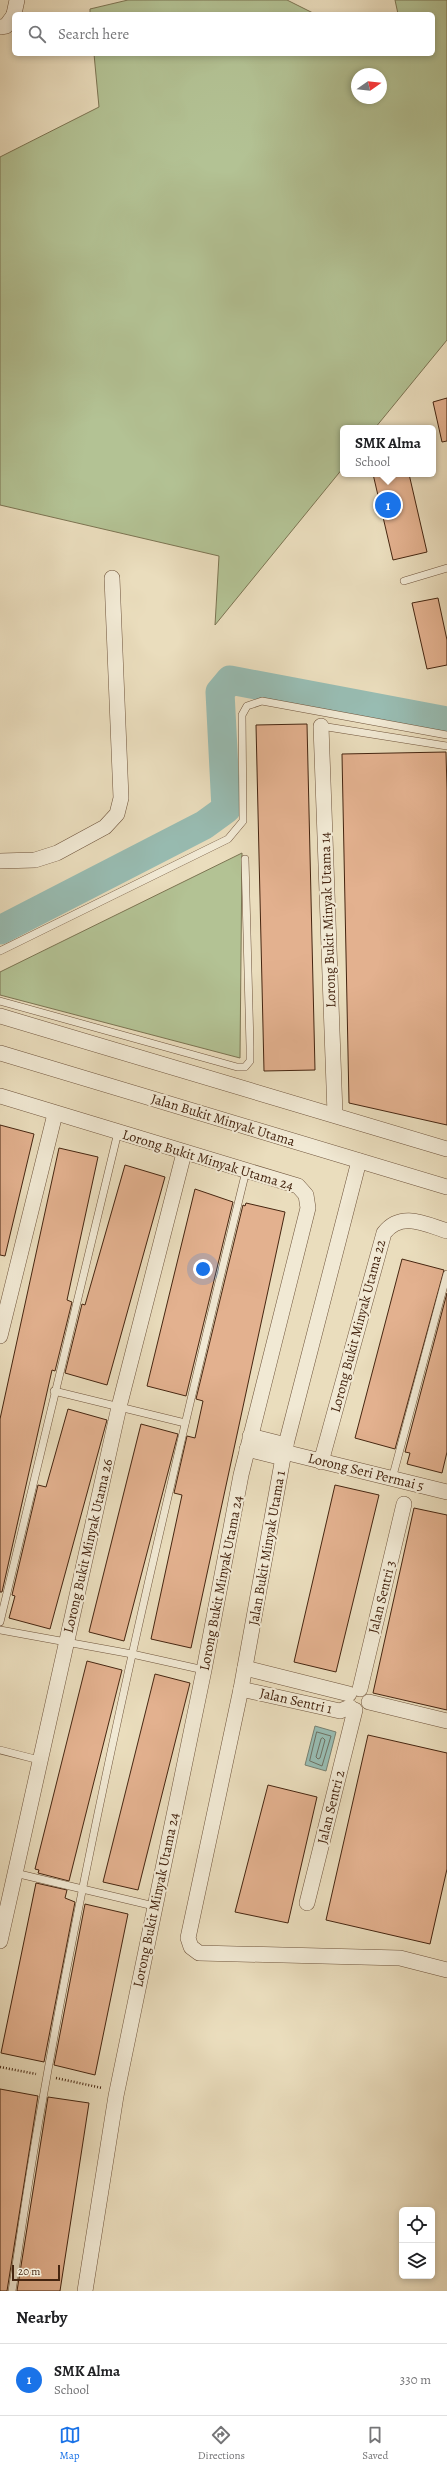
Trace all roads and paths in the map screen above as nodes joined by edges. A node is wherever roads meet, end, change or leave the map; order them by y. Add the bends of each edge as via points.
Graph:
1 (17, 0) edge
2 (14, 12) edge
3 (12, 17) edge
4 (0, 27) edge
5 (447, 568) edge
6 (112, 578) dead end
7 (404, 581) dead end
8 (321, 726) joint
9 (447, 735) edge
10 (447, 746) edge
11 (245, 859) dead end
12 (0, 861) edge
13 (0, 951) edge
14 (0, 1001) edge
15 (0, 1016) edge
16 (0, 1053) edge
17 (0, 1096) edge
18 (56, 1114) junction
19 (335, 1114) junction
20 (118, 1132) junction
21 (447, 1149) edge
22 (184, 1153) junction
23 (359, 1161) junction
24 (246, 1171) junction
25 (447, 1187) edge
26 (447, 1231) edge
27 (447, 1274) edge
28 (0, 1336) edge
29 (54, 1390) junction
30 (119, 1407) junction
31 (184, 1423) junction
32 (249, 1442) junction
33 (284, 1452) junction
34 (321, 1462) junction
35 (392, 1479) junction
36 (447, 1492) edge
37 (404, 1504) dead end
38 (0, 1622) edge
39 (0, 1630) edge
40 (67, 1642) junction
41 (132, 1654) junction
42 (245, 1668) junction
43 (204, 1670) junction
44 (241, 1689) junction
45 (353, 1700) junction
46 (447, 1721) edge
47 (0, 1750) edge
48 (39, 1760) junction
49 (15, 1872) junction
50 (84, 1889) junction
51 (307, 1903) dead end
52 (154, 1906) junction
53 (0, 1942) edge
54 (447, 1970) edge
55 (12, 2291) edge
56 (85, 2291) edge

1 - 2 street
3 - 4 street via 6,26
5 - 7 lane
6 - 12 street via 121,798 117,814 104,827 57,853 35,860
8 - 10 lane
8 - 19 street, Lorong Bukit Minyak Utama 14
9 - 13 lane via 262,701 247,706 242,715 243,821 228,839
11 - 14 lane via 250,1046 250,1061 245,1067 236,1067
15 - 19 street
16 - 23 street, Jalan Bukit Minyak Utama
17 - 18 street, Lorong Bukit Minyak Utama 24
18 - 20 street, Lorong Bukit Minyak Utama 24
18 - 28 street
19 - 21 street
20 - 22 street, Lorong Bukit Minyak Utama 24
20 - 29 lane
22 - 24 street, Lorong Bukit Minyak Utama 24
22 - 30 street, Lorong Bukit Minyak Utama 26
23 - 25 street, Jalan Bukit Minyak Utama
23 - 33 street, Jalan Bukit Minyak Utama 1
24 - 31 lane
24 - 32 street, Lorong Bukit Minyak Utama 24 via 298,1186 306,1195 308,1208
26 - 34 street, Lorong Bukit Minyak Utama 22 via 405,1220 392,1225 384,1233
27 - 35 lane
29 - 30 lane
29 - 38 lane
30 - 31 lane
30 - 40 street, Lorong Bukit Minyak Utama 26
31 - 41 lane
32 - 33 street, Lorong Seri Permai 5
32 - 43 street, Lorong Bukit Minyak Utama 24
33 - 34 street, Lorong Seri Permai 5
33 - 42 street, Jalan Bukit Minyak Utama 1
34 - 35 street, Lorong Seri Permai 5
35 - 36 street, Lorong Seri Permai 5
37 - 45 street, Jalan Sentri 3
39 - 40 lane
40 - 41 lane
40 - 48 street, Lorong Bukit Minyak Utama 26
41 - 43 lane
41 - 50 lane
42 - 44 street, Jalan Bukit Minyak Utama 1
42 - 45 street, Jalan Sentri 1
43 - 52 street, Lorong Bukit Minyak Utama 24
44 - 45 street, Jalan Sentri 1 via 340,1711
44 - 54 street, Jalan Bukit Minyak Utama 1 via 188,1938 191,1947 199,1953 400,1958
45 - 46 street via 366,1692 369,1702
45 - 51 street, Jalan Sentri 2
47 - 48 lane
48 - 49 street, Lorong Bukit Minyak Utama 26
49 - 50 lane
49 - 53 street, Lorong Bukit Minyak Utama 26
50 - 52 lane
50 - 55 lane via 43,2098
52 - 56 street, Lorong Bukit Minyak Utama 24 via 116,2096

